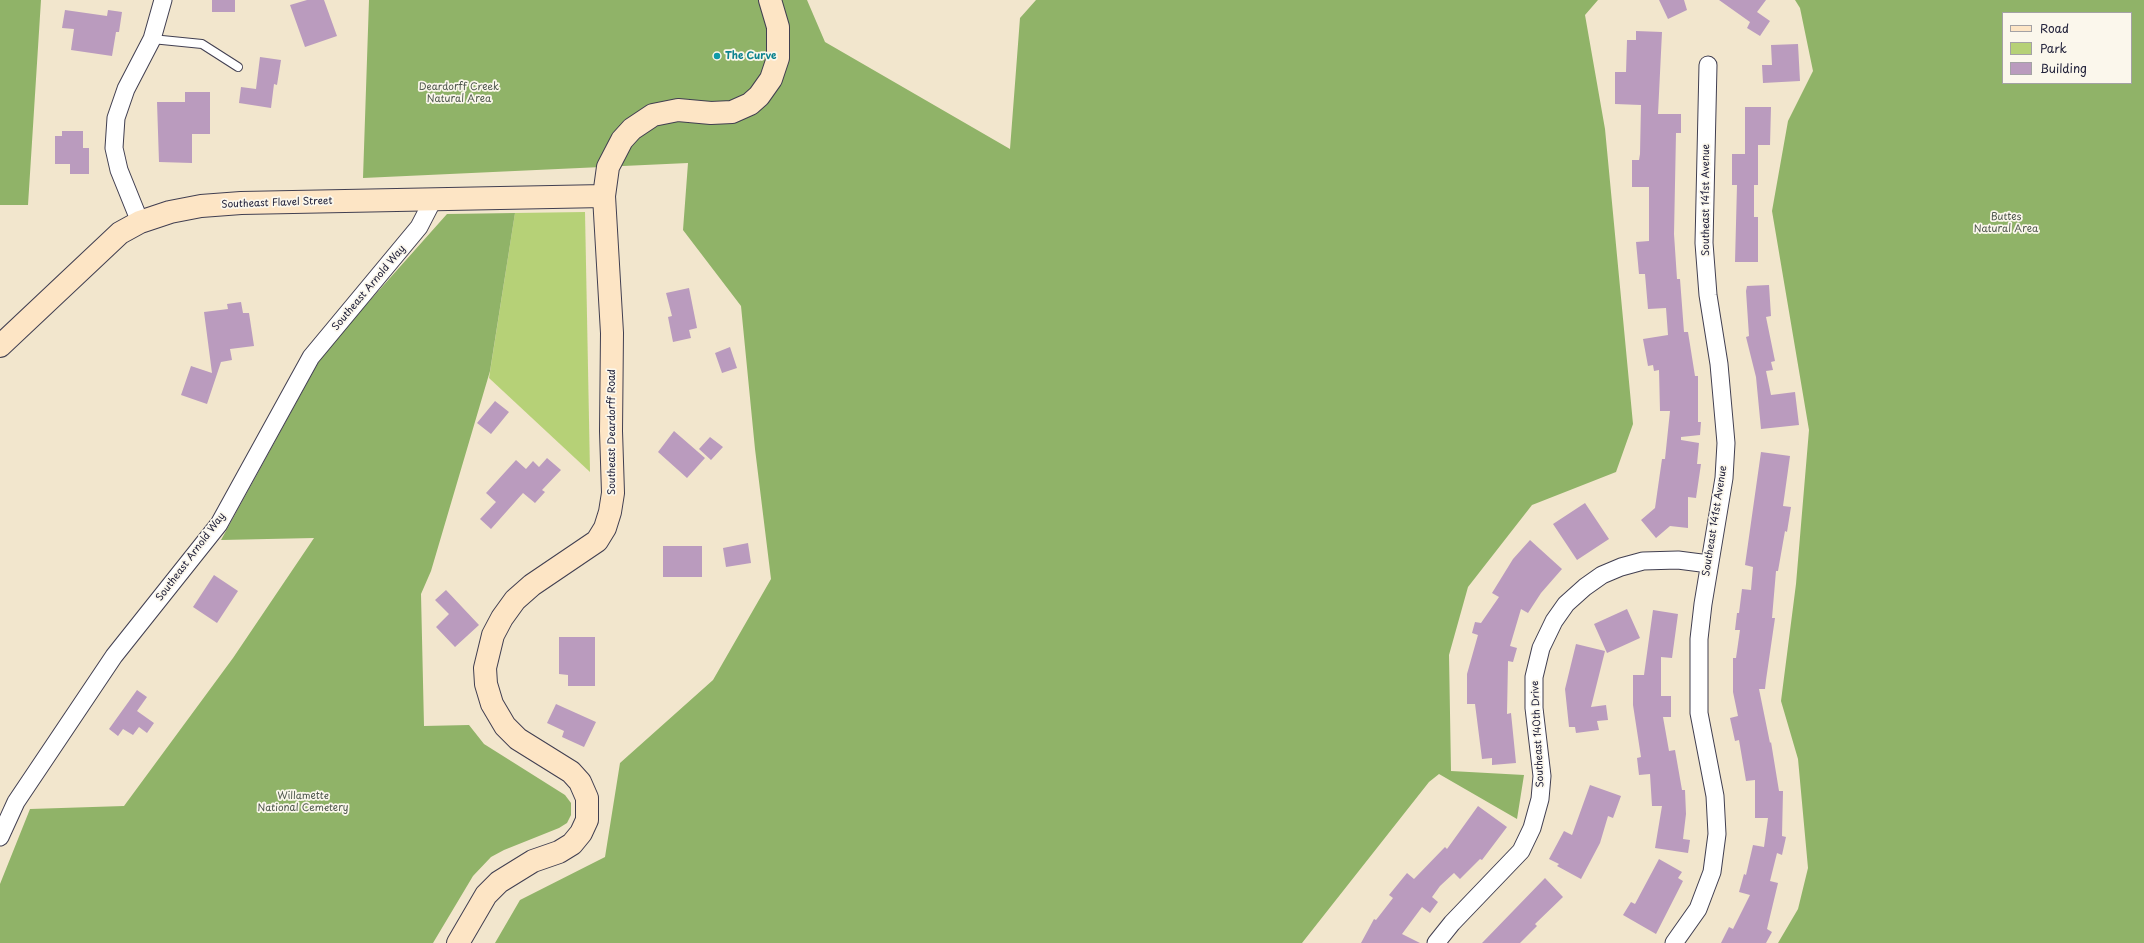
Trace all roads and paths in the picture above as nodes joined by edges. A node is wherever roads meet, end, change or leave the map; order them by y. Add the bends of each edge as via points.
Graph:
1 (163, 0) edge
2 (770, 0) edge
3 (152, 39) junction
4 (1708, 65) dead end
5 (238, 67) dead end
6 (604, 196) junction
7 (434, 198) junction
8 (140, 222) junction
9 (0, 346) edge
10 (1709, 564) junction
11 (0, 837) edge
12 (458, 943) edge
13 (1436, 943) edge
14 (1674, 943) edge

1 - 3 street
2 - 6 street, Southeast Deardorff Road via 778,26 778,58 771,79 759,96 732,112 722,114 666,111 642,122 622,140 614,154 608,168
3 - 5 lane via 202,44
3 - 8 street via 126,89 116,118 114,148 119,170
4 - 10 street, Southeast 141st Avenue via 1704,243 1726,444 1724,478
6 - 7 street, Southeast Flavel Street
6 - 12 street, Southeast Deardorff Road via 612,333 613,494 610,512 597,541 532,585 515,600 493,635 485,668 486,684 492,704 505,726 518,739 571,772 580,782 587,798 586,820 581,833 572,844 533,862 499,882 486,895
7 - 8 street, Southeast Flavel Street via 200,206
7 - 11 street, Southeast Arnold Way via 419,227 311,357 219,524 114,656 16,802
8 - 9 street, Southeast Flavel Street via 120,233 106,245
10 - 13 street, Southeast 140th Drive via 1671,560 1643,561 1621,567 1602,575 1566,604 1554,621 1541,648 1534,678 1534,708 1542,776 1540,799 1532,828 1521,851
10 - 14 street, Southeast 141st Avenue via 1699,639 1699,713 1715,796 1717,834 1712,872 1698,909

